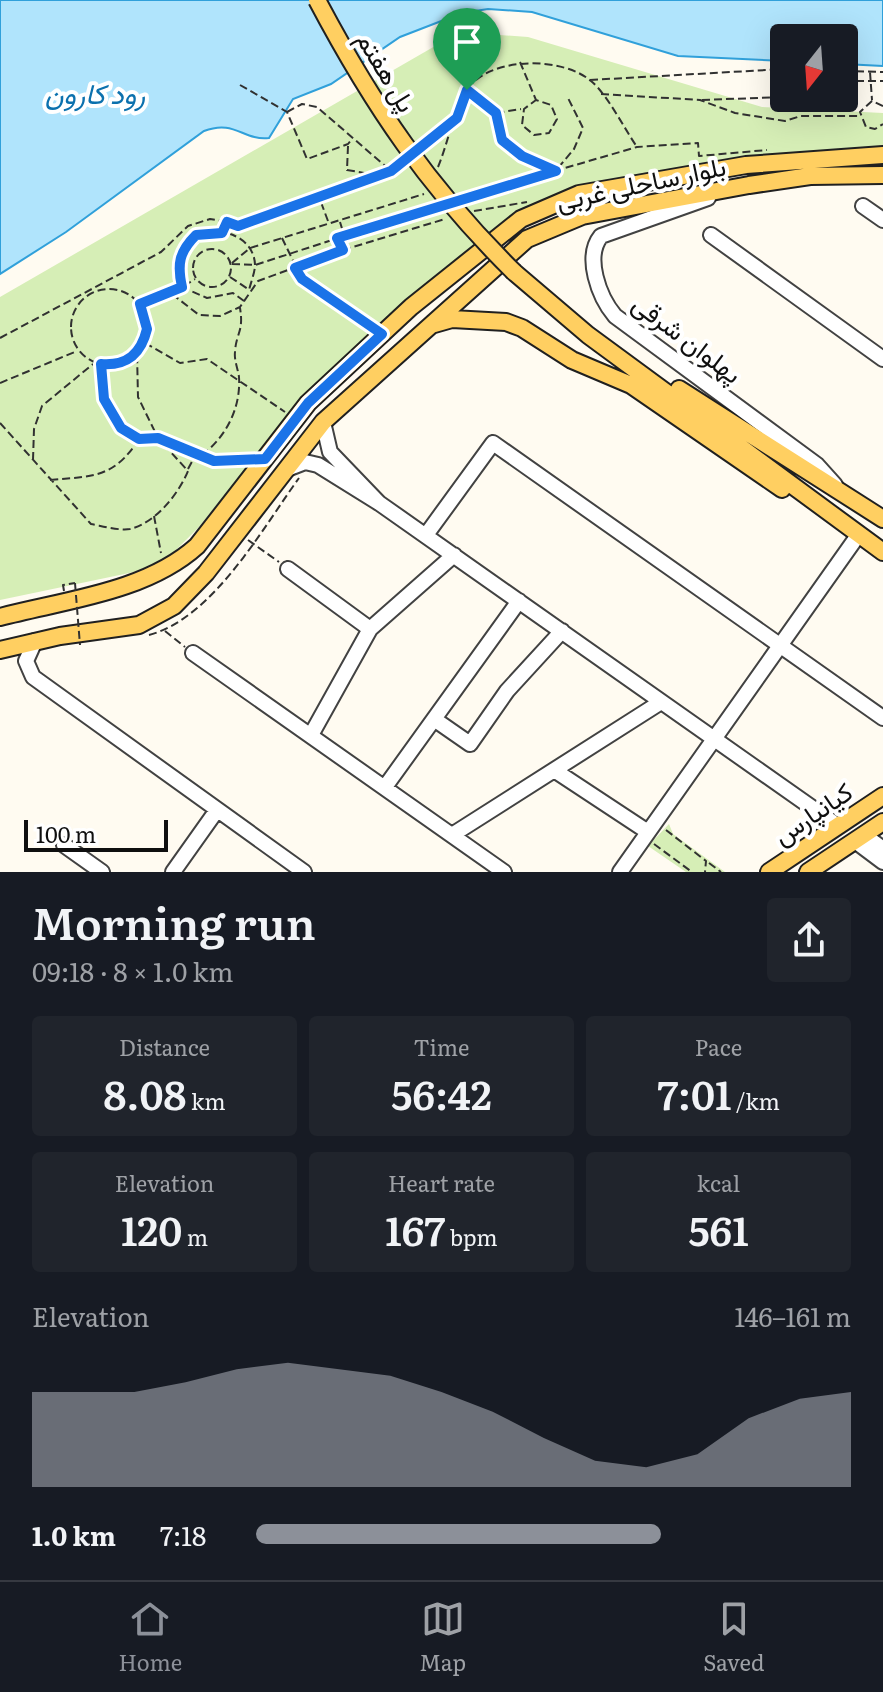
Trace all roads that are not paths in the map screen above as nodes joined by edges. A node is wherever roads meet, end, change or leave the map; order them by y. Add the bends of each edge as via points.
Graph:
1 (317, 0) edge
2 (328, 0) edge
3 (883, 155) edge
4 (883, 175) edge
5 (749, 185) junction
6 (863, 206) dead end
7 (883, 220) edge
8 (711, 235) dead end
9 (516, 267) junction
10 (425, 326) junction
11 (883, 359) edge
12 (323, 422) junction
13 (287, 469) junction
14 (844, 494) junction
15 (813, 499) junction
16 (379, 503) junction
17 (881, 516) edge
18 (859, 534) junction
19 (426, 535) junction
20 (883, 552) edge
21 (454, 555) junction
22 (288, 569) road end
23 (519, 601) junction
24 (0, 617) edge
25 (370, 629) junction
26 (562, 631) junction
27 (35, 641) junction
28 (781, 646) junction
29 (0, 650) edge
30 (193, 653) road end
31 (661, 702) junction
32 (883, 718) edge
33 (434, 719) junction
34 (311, 735) junction
35 (714, 739) junction
36 (554, 770) junction
37 (385, 787) junction
38 (883, 796) edge
39 (217, 810) junction
40 (883, 822) edge
41 (838, 826) junction
42 (652, 827) junction
43 (452, 835) junction
44 (859, 838) junction
45 (64, 845) dead end
46 (883, 849) edge
47 (883, 862) edge
48 (102, 872) edge
49 (173, 872) edge
50 (304, 872) edge
51 (504, 872) edge
52 (620, 872) edge
53 (769, 872) edge
54 (808, 872) edge

1 - 9 main road, پل هفتم, bridge via 359,80 409,153 482,240
2 - 9 main road, پل هفتم via 367,75 416,147
3 - 24 main road, بلوار ساحلی غربی via 746,165 579,194 521,219 382,334 296,419 197,546 136,582
4 - 5 main road, بلوار ساحلی غربی via 810,176
5 - 10 main road, بلوار ساحلی غربی via 556,224 527,239
5 - 14 street, پهلوان شرقی via 601,236 593,256 603,298 615,316 817,465
6 - 7 street
8 - 11 street
9 - 14 main road, پهلوان شرقی via 674,386
9 - 15 main road, پهلوان شرقی via 588,335
10 - 12 main road, بلوار ساحلی غربی
10 - 15 main road via 452,319 522,328 572,360 631,385 788,494
12 - 13 main road, بلوار ساحلی غربی
12 - 16 street via 330,452
13 - 16 street via 305,462 318,465
13 - 27 main road, بلوار ساحلی غربی via 174,606 139,625
14 - 17 main road, پهلوان شرقی
15 - 18 main road, پهلوان شرقی
16 - 19 street
17 - 18 main road
18 - 20 main road, پهلوان شرقی
18 - 28 street
19 - 21 street
19 - 28 street via 493,443
21 - 23 street
21 - 25 street
22 - 25 street
23 - 26 street
23 - 33 street
25 - 34 street
26 - 31 street
26 - 33 street via 507,691 470,744
27 - 29 main road, بلوار ساحلی غربی
27 - 39 street via 26,661 33,677
28 - 32 street
28 - 35 street
30 - 34 street
31 - 35 street
31 - 36 street
33 - 37 street
34 - 37 street
35 - 41 street
35 - 42 street
36 - 42 street
36 - 43 street
37 - 43 street
38 - 41 main road, کیانپارس
39 - 49 street
39 - 50 street
40 - 44 main road, کیانپارس
41 - 53 main road, کیانپارس
42 - 52 street
43 - 51 street
44 - 46 street
44 - 47 street
44 - 54 main road, کیانپارس
45 - 48 street

